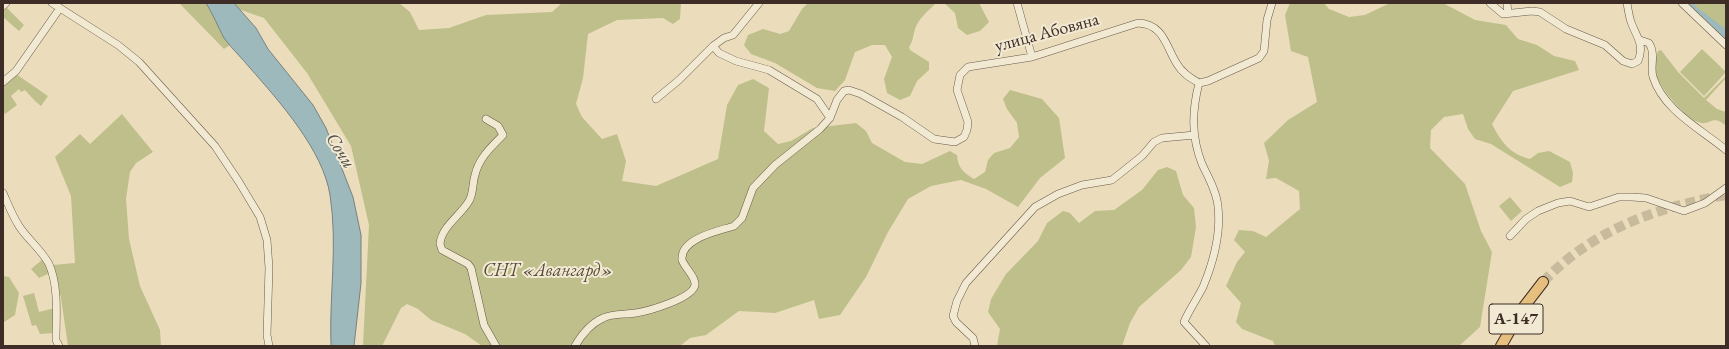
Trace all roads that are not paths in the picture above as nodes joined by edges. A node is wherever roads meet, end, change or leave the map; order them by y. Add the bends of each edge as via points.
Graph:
1 (6, 3) edge
2 (52, 3) edge
3 (759, 3) edge
4 (1017, 3) edge
5 (1272, 3) edge
6 (1490, 3) edge
7 (1506, 3) edge
8 (1627, 3) edge
9 (1682, 3) edge
10 (3, 6) edge
11 (60, 8) junction
12 (1508, 14) junction
13 (1640, 40) junction
14 (1726, 45) edge
15 (713, 46) junction
16 (1032, 56) junction
17 (3, 82) edge
18 (1198, 83) junction
19 (656, 100) dead end
20 (830, 118) junction
21 (486, 119) dead end
22 (1195, 135) junction
23 (1726, 150) edge
24 (1726, 188) edge
25 (3, 193) edge
26 (1510, 236) dead end
27 (1543, 282) tunnel mouth
28 (59, 346) edge
29 (269, 346) edge
30 (496, 346) edge
31 (575, 346) edge
32 (975, 346) edge
33 (1206, 346) edge
34 (1501, 346) edge

1 - 10 street
2 - 11 street
3 - 15 street via 733,35
4 - 16 street
5 - 18 street via 1267,20 1264,51 1259,58
6 - 12 street via 1499,12
7 - 12 street
8 - 13 street
9 - 14 street
11 - 17 street via 16,71
11 - 29 street via 123,48 156,79 215,146 257,212 264,228 269,259
12 - 13 street via 1540,12 1571,31 1595,39 1629,63 1635,63 1640,57
13 - 23 street via 1649,43 1651,47 1653,75 1663,96 1682,117
15 - 19 street
15 - 20 street via 719,53 736,61 769,70 817,99
16 - 18 street, улица Абовяна via 1138,23 1149,23 1168,45 1177,65 1186,76
16 - 20 street, улица Абовяна via 976,65 963,71 957,90 968,126 964,137 955,142 934,139 902,117 849,90 841,94
18 - 22 street via 1193,110
20 - 31 street, улица Абовяна via 775,165 753,188 745,212 738,223 688,244 682,257 683,264 694,280 693,289 682,298 649,310 604,318 592,325
21 - 30 street via 498,126 503,135 482,159 475,174 471,197 444,232 440,246 471,268 484,325
22 - 32 street via 1162,138 1154,142 1112,180 1082,185 1058,194 1035,207 966,283 957,301 953,316 973,338
22 - 33 street via 1201,161 1218,205 1219,219 1211,264 1203,287 1184,322
24 - 26 street via 1705,203 1684,211 1646,198 1632,197 1619,197 1589,207 1570,201 1558,203 1526,218
25 - 28 street via 19,226 43,254 49,266 55,287 56,340
27 - 34 highway, А-147 via 1523,308

